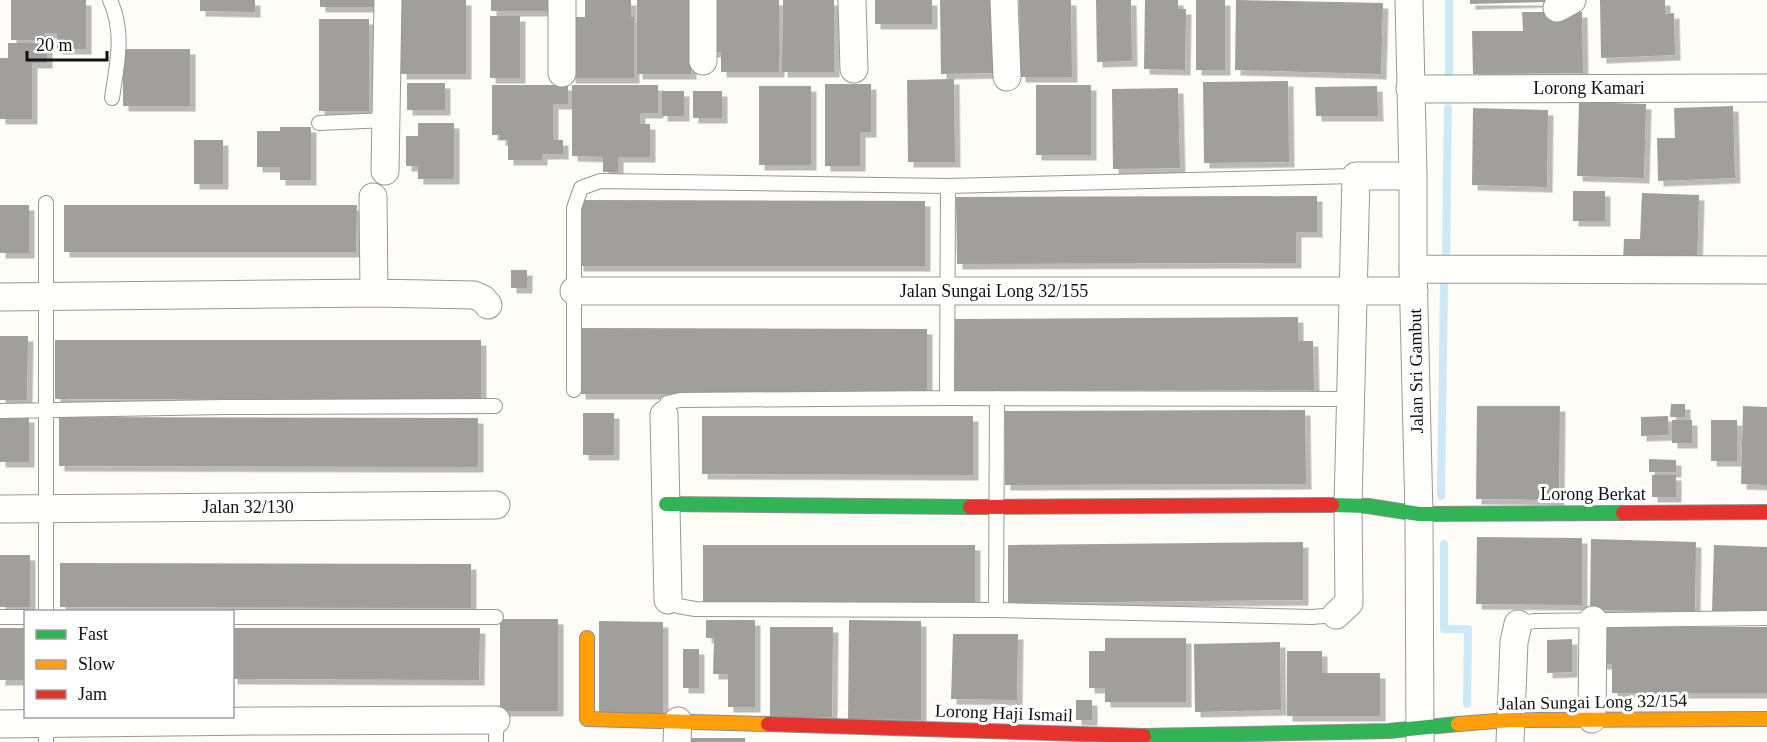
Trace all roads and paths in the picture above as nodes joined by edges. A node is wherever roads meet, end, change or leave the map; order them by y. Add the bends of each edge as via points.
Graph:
1 (110, 0) edge
2 (388, 0) edge
3 (562, 0) edge
4 (703, 0) edge
5 (852, 0) edge
6 (1004, 0) edge
7 (1409, 0) edge
8 (704, 61) dead end
9 (854, 69) dead end
10 (562, 73) dead end
11 (1007, 77) dead end
12 (1767, 88) edge
13 (1410, 89) junction
14 (112, 98) dead end
15 (386, 120) junction
16 (319, 123) dead end
17 (385, 171) dead end
18 (1356, 176) junction
19 (1413, 176) junction
20 (948, 186) junction
21 (373, 196) dead end
22 (46, 203) dead end
23 (1767, 270) edge
24 (1414, 280) junction
25 (574, 291) junction
26 (948, 291) junction
27 (1353, 292) junction
28 (374, 293) junction
29 (0, 297) edge
30 (46, 297) junction
31 (488, 305) dead end
32 (574, 390) dead end
33 (947, 398) junction
34 (997, 398) junction
35 (1351, 399) junction
36 (495, 406) dead end
37 (0, 411) edge
38 (46, 411) junction
39 (664, 415) joint
40 (666, 504) junction
41 (496, 505) dead end
42 (1348, 505) junction
43 (996, 507) junction
44 (0, 509) edge
45 (46, 509) junction
46 (1767, 512) edge
47 (1419, 514) junction
48 (668, 600) joint
49 (46, 610) edge
50 (996, 610) junction
51 (1336, 615) joint
52 (0, 617) edge
53 (24, 617) edge
54 (234, 617) edge
55 (496, 617) dead end
56 (1767, 618) edge
57 (1593, 620) junction
58 (1518, 624) joint
59 (587, 638) dead end
60 (1592, 719) junction
61 (1767, 719) edge
62 (0, 724) edge
63 (46, 727) edge
64 (496, 731) edge
65 (677, 731) edge
66 (1510, 731) edge
67 (1420, 734) edge

1 - 14 lane via 119,29
2 - 15 street
3 - 10 street
4 - 8 street
5 - 9 street
6 - 11 street
7 - 13 street, Jalan Sri Gambut
12 - 13 street, Lorong Kamari
13 - 19 street, Jalan Sri Gambut
15 - 16 lane
15 - 17 street
18 - 19 street
18 - 20 lane
18 - 27 street
19 - 24 street, Jalan Sri Gambut
20 - 25 lane via 600,182 580,188 574,208
20 - 26 lane
21 - 28 street
22 - 30 lane
23 - 24 street, Jalan Sungai Long 32/155
24 - 27 street, Jalan Sungai Long 32/155
24 - 47 street, Jalan Sri Gambut
25 - 26 street, Jalan Sungai Long 32/155
25 - 32 lane
26 - 27 street, Jalan Sungai Long 32/155
26 - 33 lane
27 - 35 street
28 - 30 street
28 - 31 street via 474,295
29 - 30 street
30 - 38 lane
33 - 34 lane
33 - 39 lane via 680,400 667,403
34 - 35 lane
34 - 43 lane
35 - 42 street
36 - 38 lane
37 - 38 lane
38 - 45 lane
39 - 40 street
40 - 43 street, Lorong Berkat
40 - 48 street
41 - 45 street, Jalan 32/130
42 - 43 street, Lorong Berkat
42 - 47 street, Lorong Berkat
42 - 51 street via 1349,603
43 - 50 lane
44 - 45 street, Jalan 32/130
45 - 49 lane
46 - 47 street, Lorong Berkat
47 - 67 street, Jalan Sri Gambut
48 - 50 lane via 695,609
50 - 51 lane
52 - 53 lane
54 - 55 lane
56 - 57 lane
57 - 58 lane
57 - 60 street
58 - 66 street
59 - 65 street, Lorong Haji Ismail via 587,719
60 - 61 street, Jalan Sungai Long 32/154
60 - 66 street, Jalan Sungai Long 32/154
62 - 63 street
63 - 64 street
65 - 67 street, Lorong Haji Ismail via 1135,736 1389,731
66 - 67 street, Jalan Sungai Long 32/154

